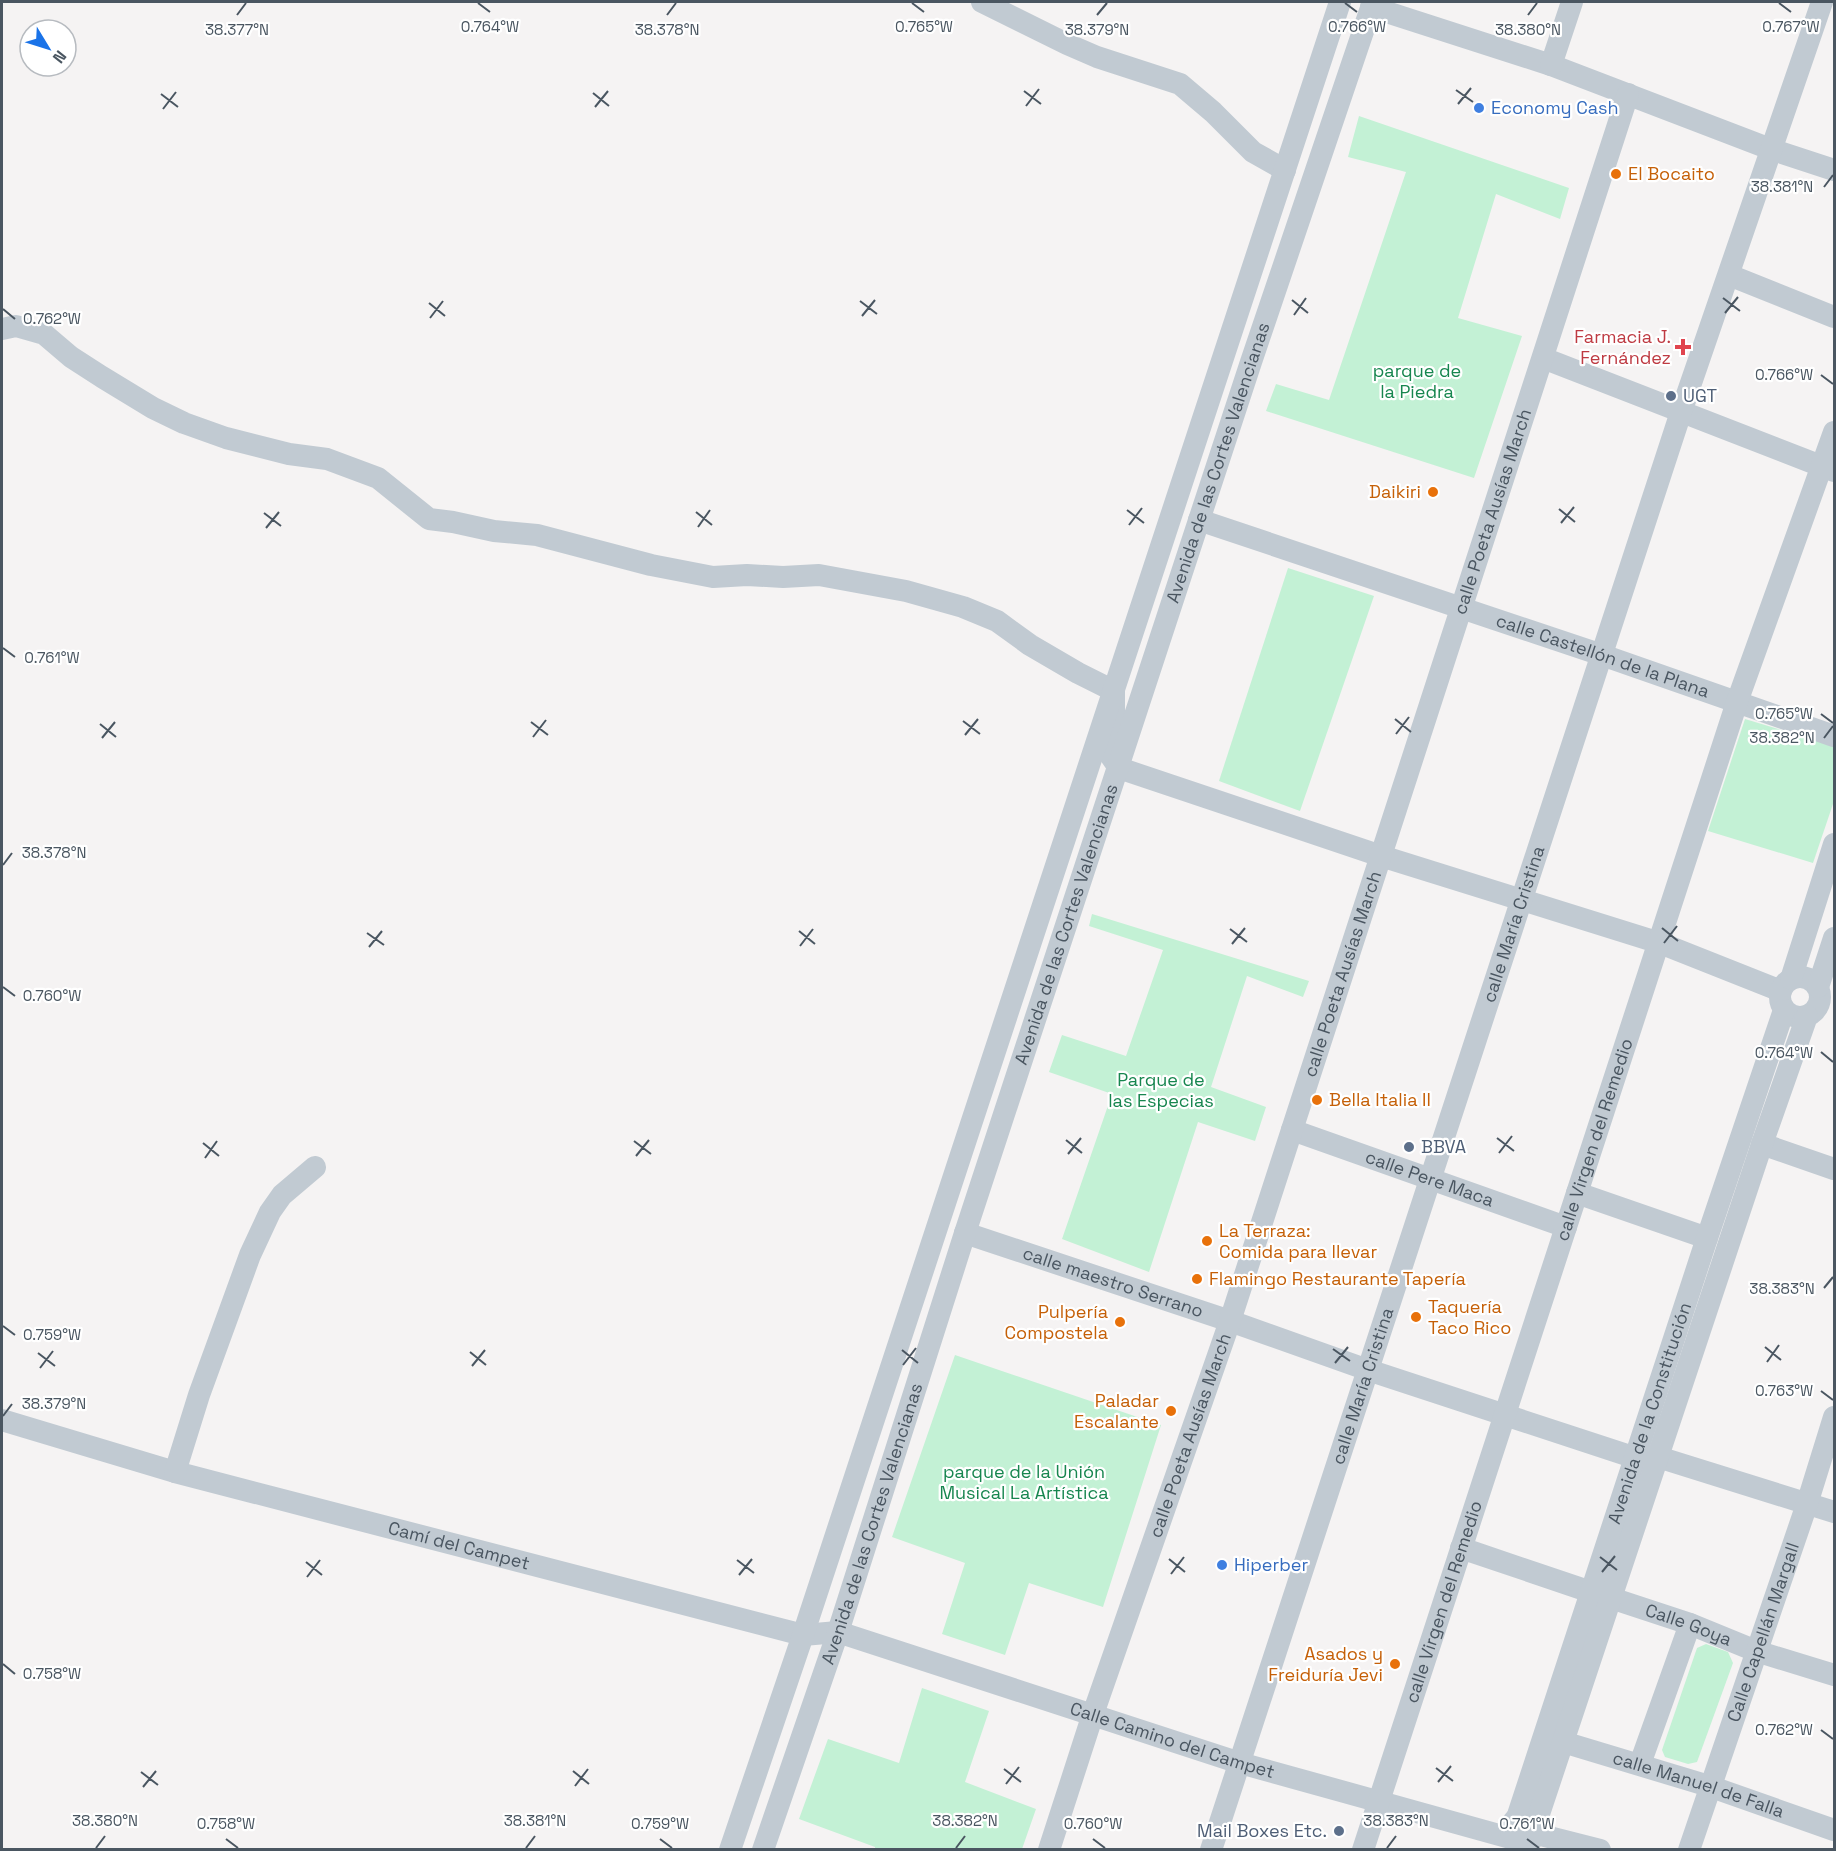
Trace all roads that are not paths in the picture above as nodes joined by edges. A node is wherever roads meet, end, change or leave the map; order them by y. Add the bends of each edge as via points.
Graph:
1 (982, 2) edge
2 (1341, 2) edge
3 (1572, 2) edge
4 (1822, 2) edge
5 (1372, 4) edge
6 (1551, 65) junction
7 (1628, 94) junction
8 (1773, 150) junction
9 (1285, 170) junction
10 (1834, 170) edge
11 (1729, 275) junction
12 (1834, 317) edge
13 (2, 329) edge
14 (1543, 358) junction
15 (1681, 412) junction
16 (1834, 432) edge
17 (1828, 469) edge
18 (1199, 520) junction
19 (1461, 609) junction
20 (1602, 655) junction
21 (1114, 691) junction
22 (1737, 702) junction
23 (1834, 736) edge
24 (1119, 768) junction
25 (1834, 844) edge
26 (1381, 856) junction
27 (1522, 900) junction
28 (1834, 938) edge
29 (1660, 943) junction
30 (1785, 993) junction
31 (1820, 1004) edge
32 (1292, 1130) junction
33 (1762, 1143) junction
34 (315, 1167) dead end
35 (1834, 1169) edge
36 (1430, 1180) junction
37 (1577, 1193) junction
38 (1566, 1227) junction
39 (965, 1233) junction
40 (1707, 1238) junction
41 (1230, 1321) junction
42 (1368, 1370) junction
43 (2, 1410) edge
44 (1505, 1414) junction
45 (1834, 1417) edge
46 (2, 1420) edge
47 (82, 1445) junction
48 (1647, 1458) junction
49 (175, 1472) junction
50 (1807, 1503) junction
51 (1834, 1512) edge
52 (1461, 1548) junction
53 (1601, 1595) junction
54 (1690, 1624) junction
55 (838, 1632) junction
56 (803, 1635) junction
57 (1756, 1650) junction
58 (1834, 1676) edge
59 (1092, 1717) junction
60 (1563, 1742) junction
61 (1240, 1763) junction
62 (1640, 1764) junction
63 (1709, 1786) junction
64 (1378, 1802) junction
65 (1834, 1830) edge
66 (1522, 1836) edge
67 (730, 1850) edge
68 (763, 1850) edge
69 (1049, 1850) edge
70 (1211, 1850) edge
71 (1363, 1850) edge
72 (1600, 1850) edge
73 (1689, 1850) edge

1 - 9 street via 1077,49 1180,84 1253,152
2 - 9 street, Avenida de las Cortes Valencianas
3 - 6 street
4 - 8 street, calle María Cristina
5 - 6 street
5 - 18 street, Avenida de las Cortes Valencianas
6 - 7 street
7 - 8 street
7 - 14 street, calle Poeta Ausías March
8 - 10 street
8 - 11 street, calle María Cristina
9 - 21 street, Avenida de las Cortes Valencianas
11 - 12 street
11 - 15 street, calle María Cristina
13 - 21 street via 16,326 44,334 102,377 184,423 226,438 327,459 378,478 429,519 537,535 712,577 819,575 906,591 997,621 1030,645
14 - 15 street
14 - 19 street, calle Poeta Ausías March
15 - 17 street
15 - 20 street, calle María Cristina
16 - 17 street, calle Virgen del Remedio
17 - 22 street, calle Virgen del Remedio
18 - 19 street, calle Castellón de la Plana
18 - 24 street, Avenida de las Cortes Valencianas
19 - 20 street, calle Castellón de la Plana
19 - 26 street, calle Poeta Ausías March
20 - 22 street, calle Castellón de la Plana
20 - 27 street, calle María Cristina
21 - 24 street via 1114,722 1108,752
21 - 56 street, Avenida de las Cortes Valencianas
22 - 23 street, calle Castellón de la Plana
22 - 29 street, calle Virgen del Remedio
24 - 26 street
24 - 39 street, Avenida de las Cortes Valencianas
25 - 30 street, Avenida de la Constitución
26 - 27 street
26 - 32 street, calle Poeta Ausías March
27 - 29 street
27 - 36 street, calle María Cristina
28 - 31 street, Avenida de la Constitución
29 - 30 street
29 - 37 street, calle Virgen del Remedio
30 - 31 street via 1794,1017
30 - 31 street via 1801,976 1808,978
30 - 40 street, Avenida de la Constitución
31 - 33 street, Avenida de la Constitución
32 - 36 street, calle Pere Maca
32 - 41 street, calle Poeta Ausías March
33 - 35 street
33 - 48 street, Avenida de la Constitución
34 - 49 street via 282,1195 250,1255
36 - 38 street, calle Pere Maca
36 - 42 street, calle María Cristina
37 - 38 street, calle Virgen del Remedio
37 - 40 street
38 - 44 street, calle Virgen del Remedio
39 - 41 street, calle maestro Serrano
39 - 55 street, Avenida de las Cortes Valencianas
40 - 48 street, Avenida de la Constitución
41 - 42 street, calle maestro Serrano
41 - 59 street, calle Poeta Ausías March
42 - 44 street, calle maestro Serrano
42 - 61 street, calle María Cristina
43 - 47 street, Camí del Campet
44 - 48 street, calle maestro Serrano
44 - 52 street, calle Virgen del Remedio
45 - 50 street, Calle Capellán Margall
46 - 47 street, Camí del Campet
47 - 49 street, Camí del Campet
48 - 50 street, calle maestro Serrano
48 - 53 street, Avenida de la Constitución
49 - 56 street, Camí del Campet
50 - 51 street, calle maestro Serrano
50 - 57 street, Calle Capellán Margall
52 - 53 street, Calle Goya
52 - 64 street, calle Virgen del Remedio
53 - 54 street, Calle Goya
53 - 60 street, Avenida de la Constitución
53 - 66 street, Avenida de la Constitución
54 - 57 street, Calle Goya
54 - 62 street
55 - 56 street, Camí del Campet
55 - 59 street, Calle Camino del Campet
55 - 68 street, Avenida de las Cortes Valencianas
56 - 67 street, Avenida de las Cortes Valencianas
57 - 58 street, Calle Goya
57 - 63 street, Calle Capellán Margall
59 - 61 street, Calle Camino del Campet
59 - 69 street, calle Poeta Ausías March
60 - 62 street, calle Manuel de Falla
60 - 66 street, Avenida de la Constitución
61 - 64 street, Calle Camino del Campet
61 - 70 street, calle María Cristina
62 - 63 street, calle Manuel de Falla
63 - 65 street, calle Manuel de Falla
63 - 73 street, Calle Capellán Margall
64 - 66 street, Calle Camino del Campet
64 - 71 street, calle Virgen del Remedio
66 - 72 street, Calle Camino del Campet

